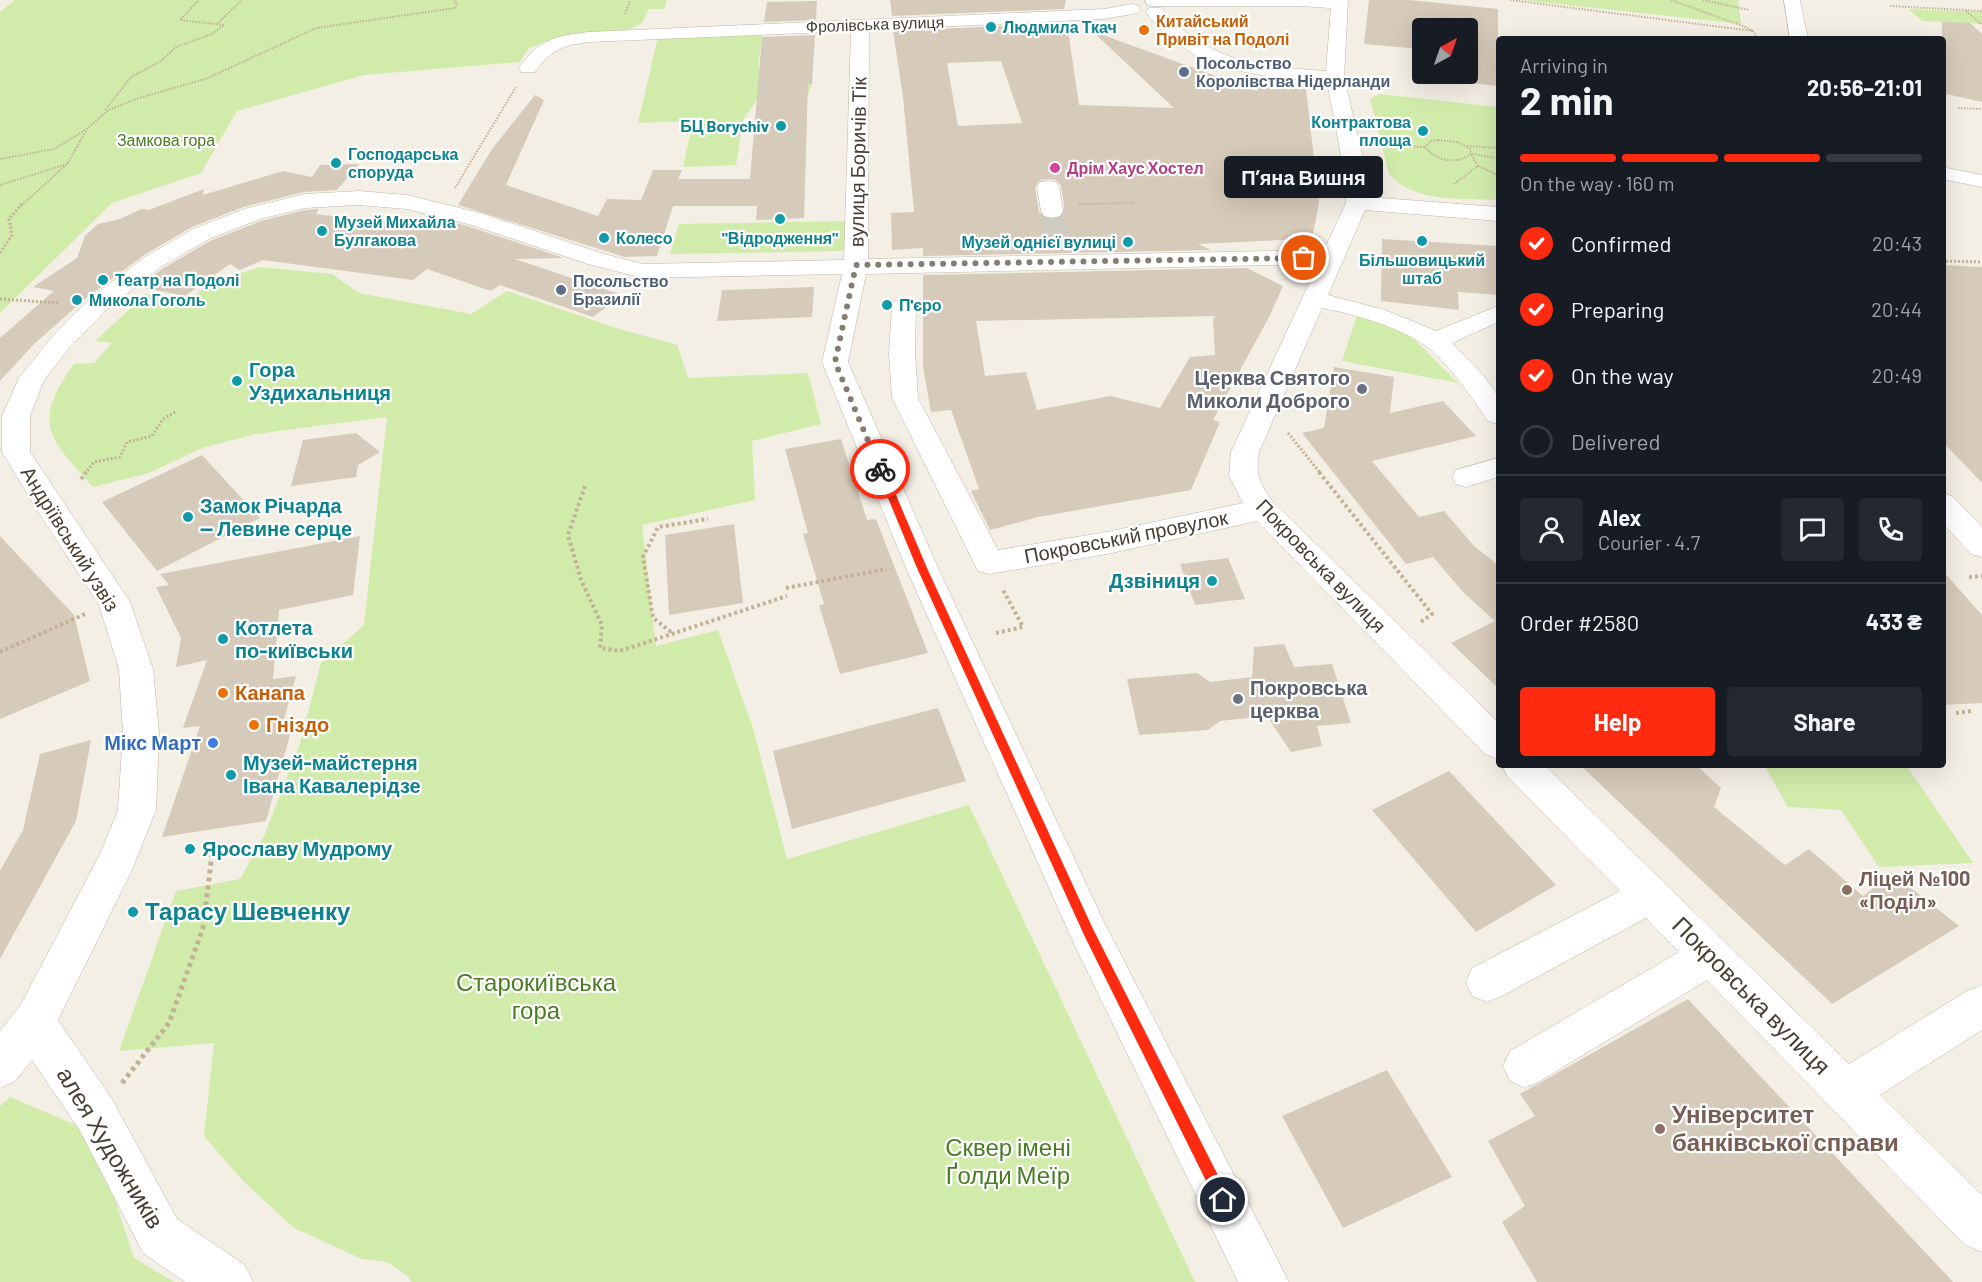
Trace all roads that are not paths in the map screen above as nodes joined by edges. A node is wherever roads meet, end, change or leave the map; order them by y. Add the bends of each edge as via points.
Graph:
1 (1792, 0) edge
2 (1340, 2) edge
3 (1131, 4) edge
4 (1161, 6) edge
5 (860, 24) junction
6 (1798, 36) edge
7 (528, 68) road end
8 (1335, 77) junction
9 (1946, 174) edge
10 (1982, 181) edge
11 (1357, 203) junction
12 (1496, 214) edge
13 (1332, 257) junction
14 (856, 265) junction
15 (1313, 299) junction
16 (904, 306) dead end
17 (1496, 314) edge
18 (1436, 341) junction
19 (1486, 384) edge
20 (1496, 410) edge
21 (8, 456) edge
22 (1496, 468) edge
23 (1466, 477) dead end
24 (1946, 507) edge
25 (1263, 509) junction
26 (1982, 546) edge
27 (1496, 742) edge
28 (1523, 768) edge
29 (1651, 895) junction
30 (1711, 955) junction
31 (1487, 982) dead end
32 (1982, 1006) edge
33 (35, 1021) junction
34 (0, 1066) edge
35 (1525, 1066) dead end
36 (1846, 1091) junction
37 (1982, 1228) edge
38 (228, 1282) edge
39 (1264, 1282) edge

1 - 6 street
2 - 4 street via 1219,0
2 - 8 street
3 - 4 street, Фролівська вулиця via 1140,12
3 - 5 street, Фролівська вулиця via 1104,14
4 - 8 street via 1179,38 1213,56 1277,72
5 - 7 street, Фролівська вулиця via 618,34 556,42 540,51
5 - 14 street, вулиця Боричів Тік
8 - 11 street via 1356,176
9 - 10 street
11 - 12 street
11 - 13 street
13 - 14 street, Андріївський узвіз via 1058,254
13 - 15 street, Покровська вулиця
14 - 21 street, Андріївський узвіз via 643,271 476,219 407,202 359,198 305,201 252,214 201,234 153,262 98,304 32,378 16,416
14 - 39 street, вулиця Боричів Тік via 835,362 920,563 1089,933
15 - 18 street via 1364,309 1401,322
15 - 25 street, Покровська вулиця via 1242,461 1248,491
16 - 25 street, Покровський провулок via 905,399 989,563 1107,543
17 - 18 street
18 - 19 street
19 - 20 street
21 - 33 street, Андріївський узвіз via 49,506 114,602 136,669 141,733 136,810 118,858
22 - 23 street
24 - 26 street
25 - 27 street, Покровська вулиця
28 - 29 street, Покровська вулиця
29 - 30 street, Покровська вулиця
29 - 31 street
30 - 35 street
30 - 36 street, Покровська вулиця
32 - 36 street
33 - 34 street, Андріївський узвіз
33 - 38 street, алея Художників via 96,1115 160,1236
36 - 37 street, Покровська вулиця

